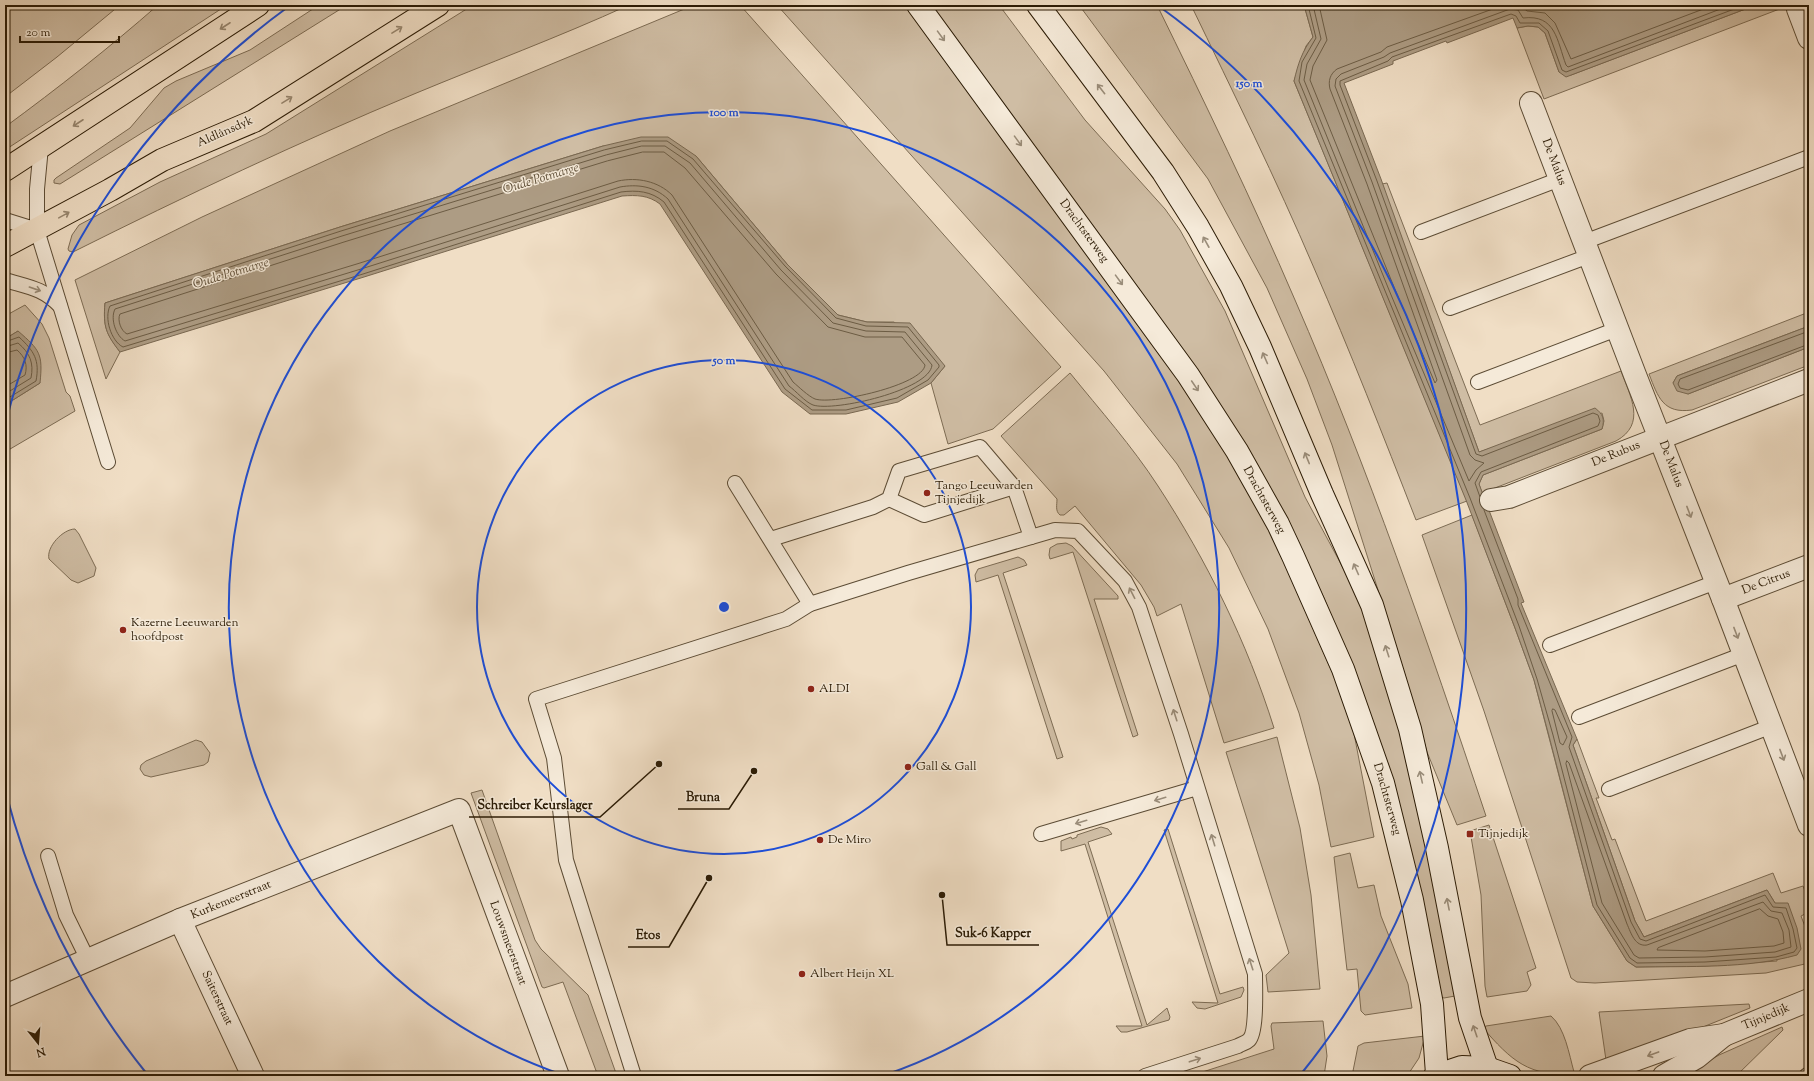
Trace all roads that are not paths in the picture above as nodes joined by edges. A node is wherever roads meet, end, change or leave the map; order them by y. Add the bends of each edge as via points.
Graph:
1 (258, 5) edge
2 (438, 5) edge
3 (918, 5) edge
4 (1038, 5) edge
5 (1798, 9) dead end
6 (1809, 38) edge
7 (1532, 104) dead end
8 (41, 147) junction
9 (1809, 157) edge
10 (5, 170) edge
11 (1560, 179) junction
12 (5, 220) edge
13 (36, 230) junction
14 (1421, 232) dead end
15 (5, 246) edge
16 (1587, 249) junction
17 (5, 280) edge
18 (60, 306) junction
19 (1450, 308) dead end
20 (1617, 329) junction
21 (1809, 380) edge
22 (1478, 382) dead end
23 (1660, 436) junction
24 (108, 462) dead end
25 (735, 483) dead end
26 (1014, 487) junction
27 (889, 499) junction
28 (1490, 500) dead end
29 (1031, 537) junction
30 (771, 539) junction
31 (1809, 566) edge
32 (1720, 590) junction
33 (810, 604) junction
34 (1550, 645) dead end
35 (1744, 654) junction
36 (1579, 717) dead end
37 (1772, 726) junction
38 (1197, 788) junction
39 (1609, 790) dead end
40 (459, 810) joint
41 (1809, 825) edge
42 (1041, 834) dead end
43 (48, 856) dead end
44 (180, 920) junction
45 (88, 960) junction
46 (5, 996) edge
47 (1809, 1000) edge
48 (1724, 1035) junction
49 (1487, 1068) junction
50 (1809, 1074) edge
51 (1436, 1075) edge
52 (253, 1076) edge
53 (558, 1076) edge
54 (634, 1076) edge
55 (1145, 1076) edge
56 (1510, 1076) edge
57 (1590, 1076) edge
58 (1664, 1076) edge
59 (1806, 1076) edge

1 -> 8 main road
13 -> 2 main road, Aldlânsdyk via 162,160 254,121
3 -> 51 street, Drachtsterweg via 1188,375 1237,451 1278,524 1343,669 1383,783 1412,900 1432,1004
49 -> 4 street via 1470,1018 1437,848 1410,729 1372,605 1260,347 1198,227 1150,154
5 - 6 street
7 - 11 street, De Malus
8 - 10 main road
8 - 13 lane
9 - 16 lane
11 - 14 lane
11 - 16 street, De Malus
12 - 13 lane
13 - 15 main road, Aldlânsdyk
13 - 18 lane
16 - 19 lane
16 - 20 street, De Malus
17 -> 18 lane via 49,295
18 - 24 lane
20 - 22 lane
20 - 23 street, De Malus
21 - 23 street, De Rubus
23 - 28 street, De Rubus via 1509,497
23 -> 32 street, De Malus
25 - 30 lane
26 - 27 lane via 924,515
26 - 27 lane via 980,447 899,471
26 - 29 lane
27 - 30 lane via 873,507
29 - 33 lane
38 -> 29 lane via 1139,607 1125,581 1078,531 1055,530
30 - 33 lane
31 - 32 street, De Citrus
32 - 34 lane
32 -> 35 street, De Malus
33 - 54 lane via 786,619 536,699 554,758 566,860
35 - 36 lane
35 - 37 street, De Malus
37 - 39 lane
37 -> 41 street, De Malus
38 -> 42 lane
55 -> 38 lane via 1238,1046 1249,1040 1253,1031 1256,1002 1254,974
40 - 44 street, Kurkemeerstraat
40 - 53 street, Louwsmeerstraat
43 - 45 lane via 66,915
44 - 45 street, Kurkemeerstraat
44 - 52 street, Saiterstraat
45 - 46 street, Kurkemeerstraat
47 - 48 street, Tijnjedijk
48 -> 57 street, Tijnjedijk via 1690,1040
48 - 58 street, Tijnjedijk via 1697,1057
49 - 51 street via 1462,1068
49 - 56 street
50 - 59 lane

